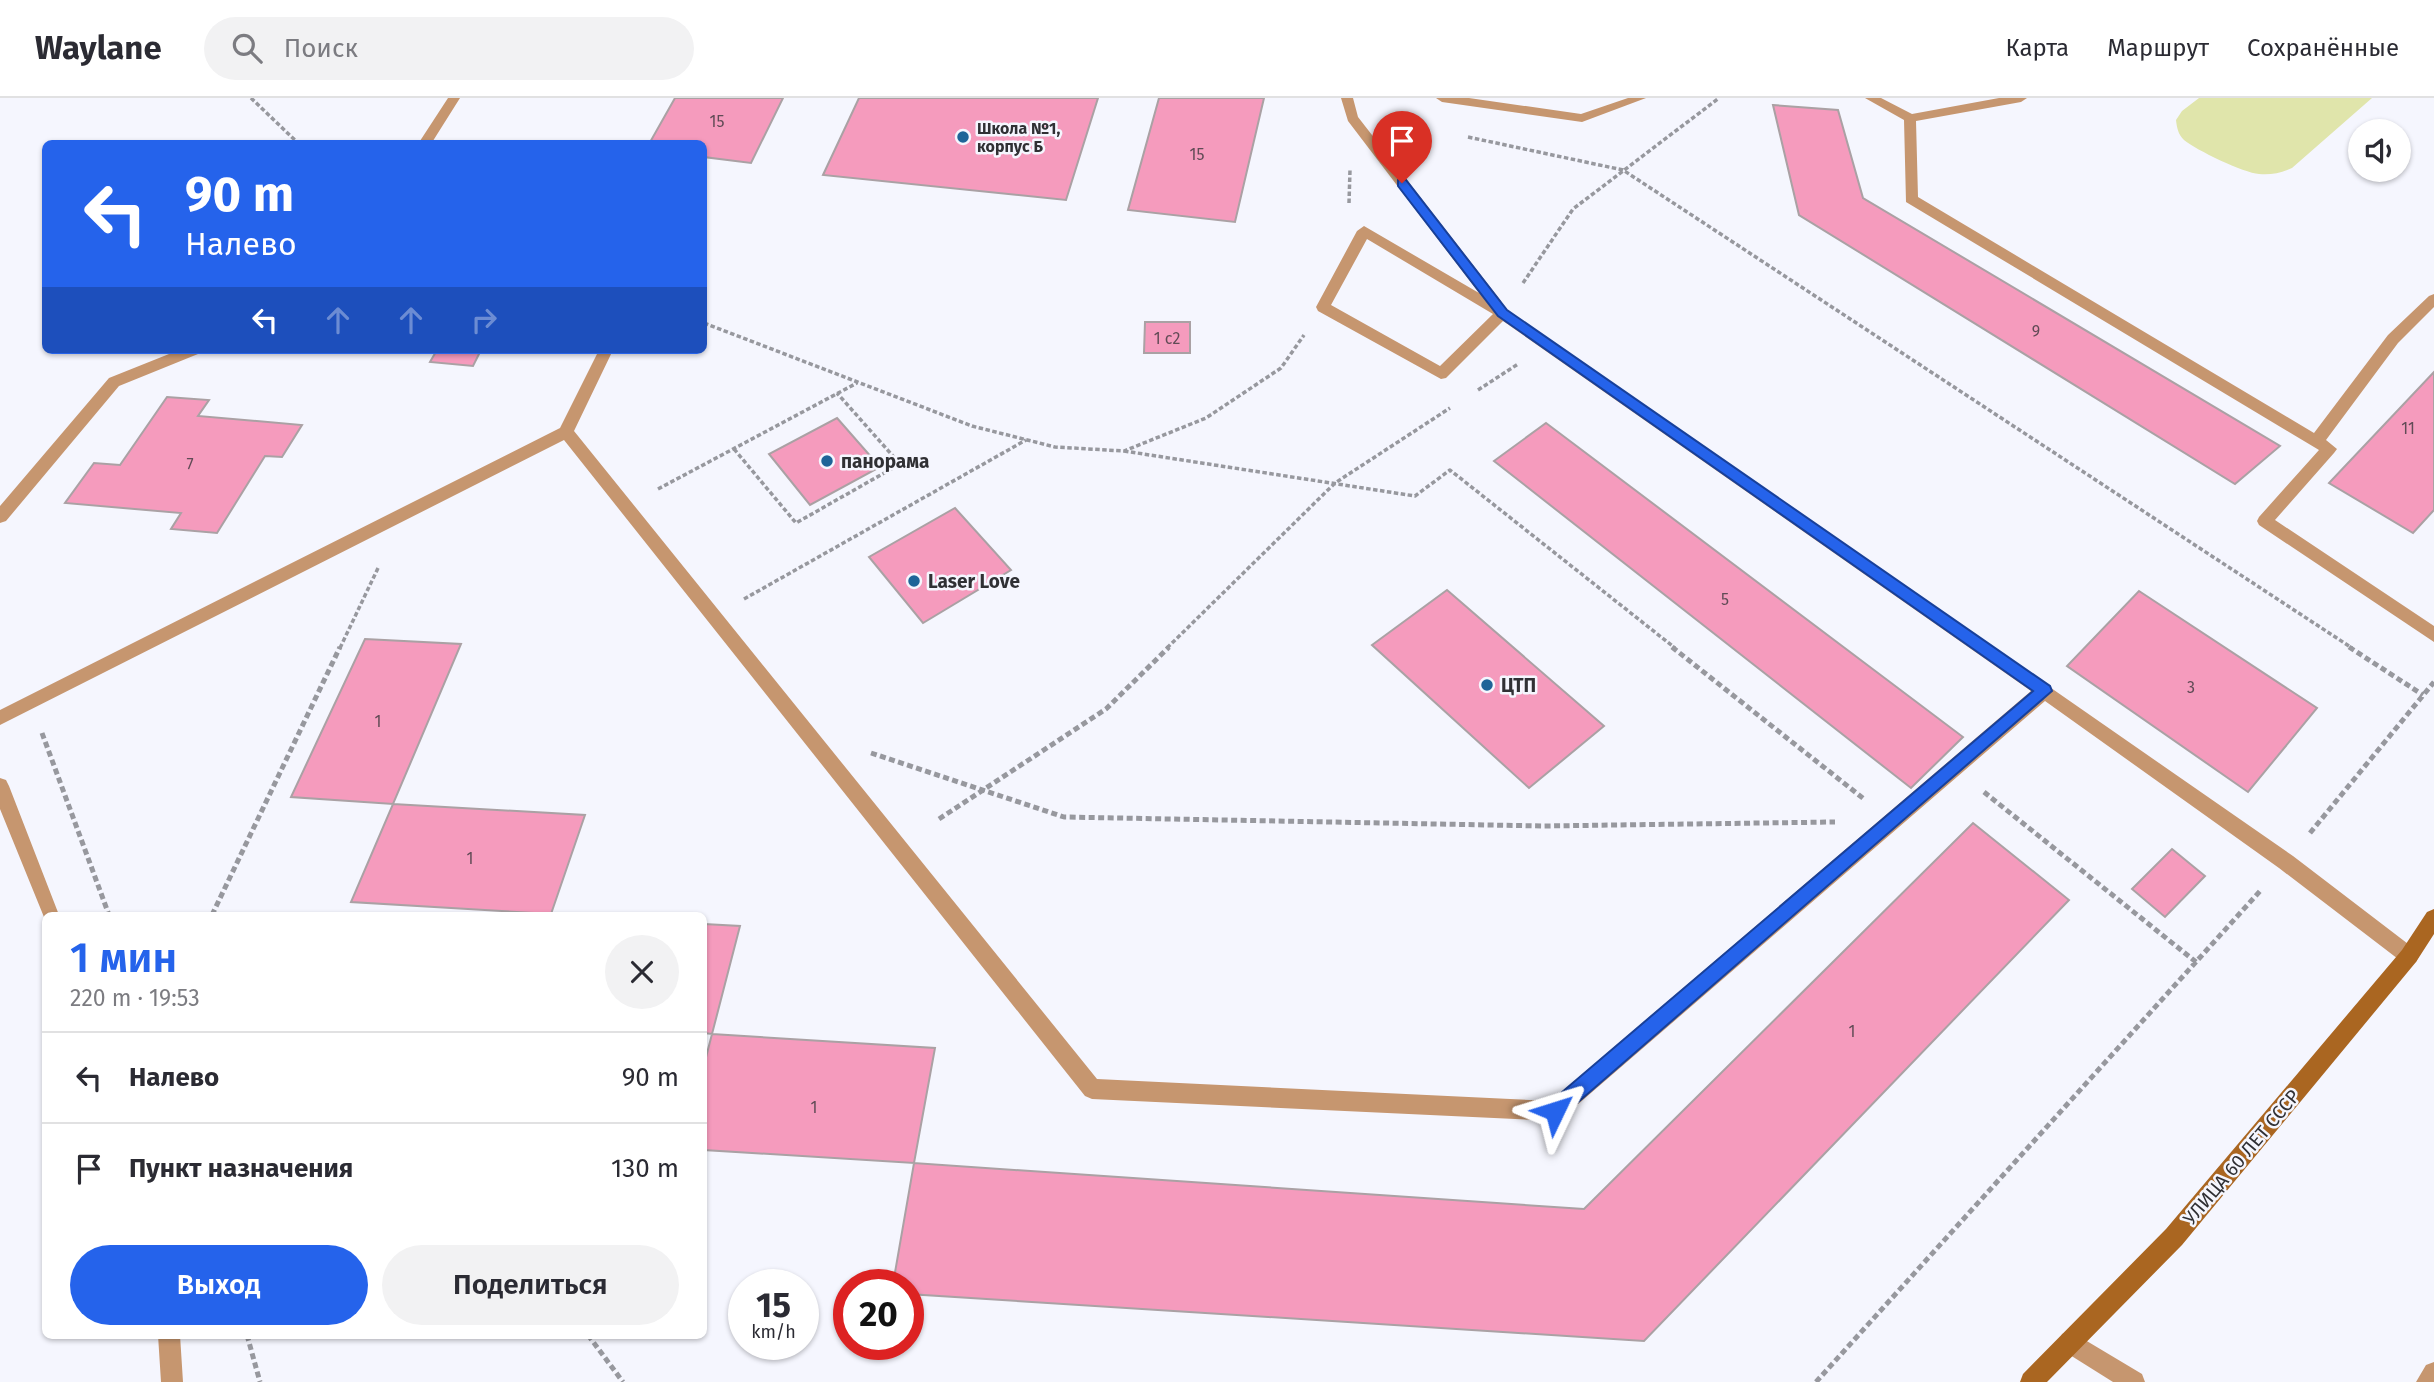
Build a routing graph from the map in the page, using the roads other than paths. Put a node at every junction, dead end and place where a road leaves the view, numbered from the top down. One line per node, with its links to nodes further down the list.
1 (454, 98): 8 (street)
2 (1347, 98): 10 (street)
3 (1442, 98): 4 (street)
4 (1640, 98)
5 (1871, 98): 7 (street)
6 (2021, 98): 7 (street)
7 (1910, 118): 14 (street)
8 (427, 140)
9 (2434, 299): 14 (street)
10 (1503, 313): 10 (street); 17 (street)
11 (183, 354): 15 (street)
12 (604, 354): 13 (street)
13 (566, 432): 17 (street); 18 (street)
14 (2316, 442): 16 (street)
15 (0, 517)
16 (2434, 635)
17 (2044, 691): 22 (street)
18 (0, 718)
19 (0, 786): 20 (street)
20 (49, 912)
21 (2434, 918): 22 (street, УЛИЦА 60 ЛЕТ СССР)
22 (2409, 956): 24 (street, УЛИЦА 60 ЛЕТ СССР)
23 (169, 1339): 26 (street)
24 (2070, 1342): 27 (street, УЛИЦА 60 ЛЕТ СССР); 28 (street)
25 (2434, 1373): 29 (street)
26 (172, 1382)
27 (2031, 1382)
28 (2134, 1382)
29 (2427, 1382)

